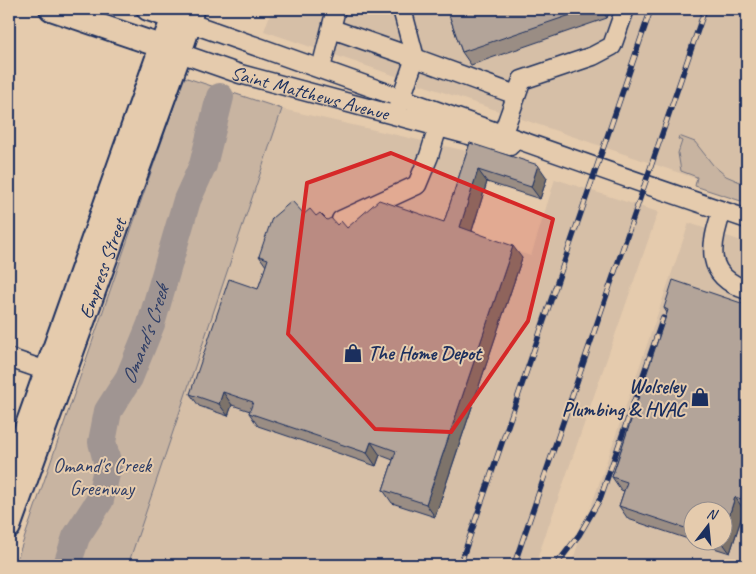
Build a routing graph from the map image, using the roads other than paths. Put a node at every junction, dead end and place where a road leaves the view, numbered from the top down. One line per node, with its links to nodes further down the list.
1 (51, 9): 8 (main road, Saint Matthews Avenue)
2 (148, 9): 6 (main road, Saint Matthews Avenue)
3 (336, 9): 7 (street)
4 (402, 9): 9 (street)
5 (625, 9): 11 (street)
6 (184, 15): 8 (main road, Empress Street); 10 (street, Saint Matthews Avenue)
7 (332, 29): 9 (street); 10 (street)
8 (171, 50): 13 (street, Saint Matthews Avenue); 21 (main road, Empress Street)
9 (415, 58): 11 (street); 12 (street)
10 (321, 68): 12 (street, Saint Matthews Avenue)
11 (516, 95): 15 (street)
12 (402, 97): 13 (street); 14 (street, Saint Matthews Avenue)
13 (395, 117): 14 (street, Saint Matthews Avenue)
14 (440, 120): 15 (street, Saint Matthews Avenue); 18 (street)
15 (501, 139): 16 (street, Saint Matthews Avenue)
16 (722, 211): 17 (street, Saint Matthews Avenue); 19 (street)
17 (747, 219)
18 (341, 220)
19 (747, 290)
20 (9, 358): 21 (street)
21 (54, 373): 22 (main road, Empress Street); 23 (main road, Empress Street)
22 (9, 476)
23 (9, 527)

